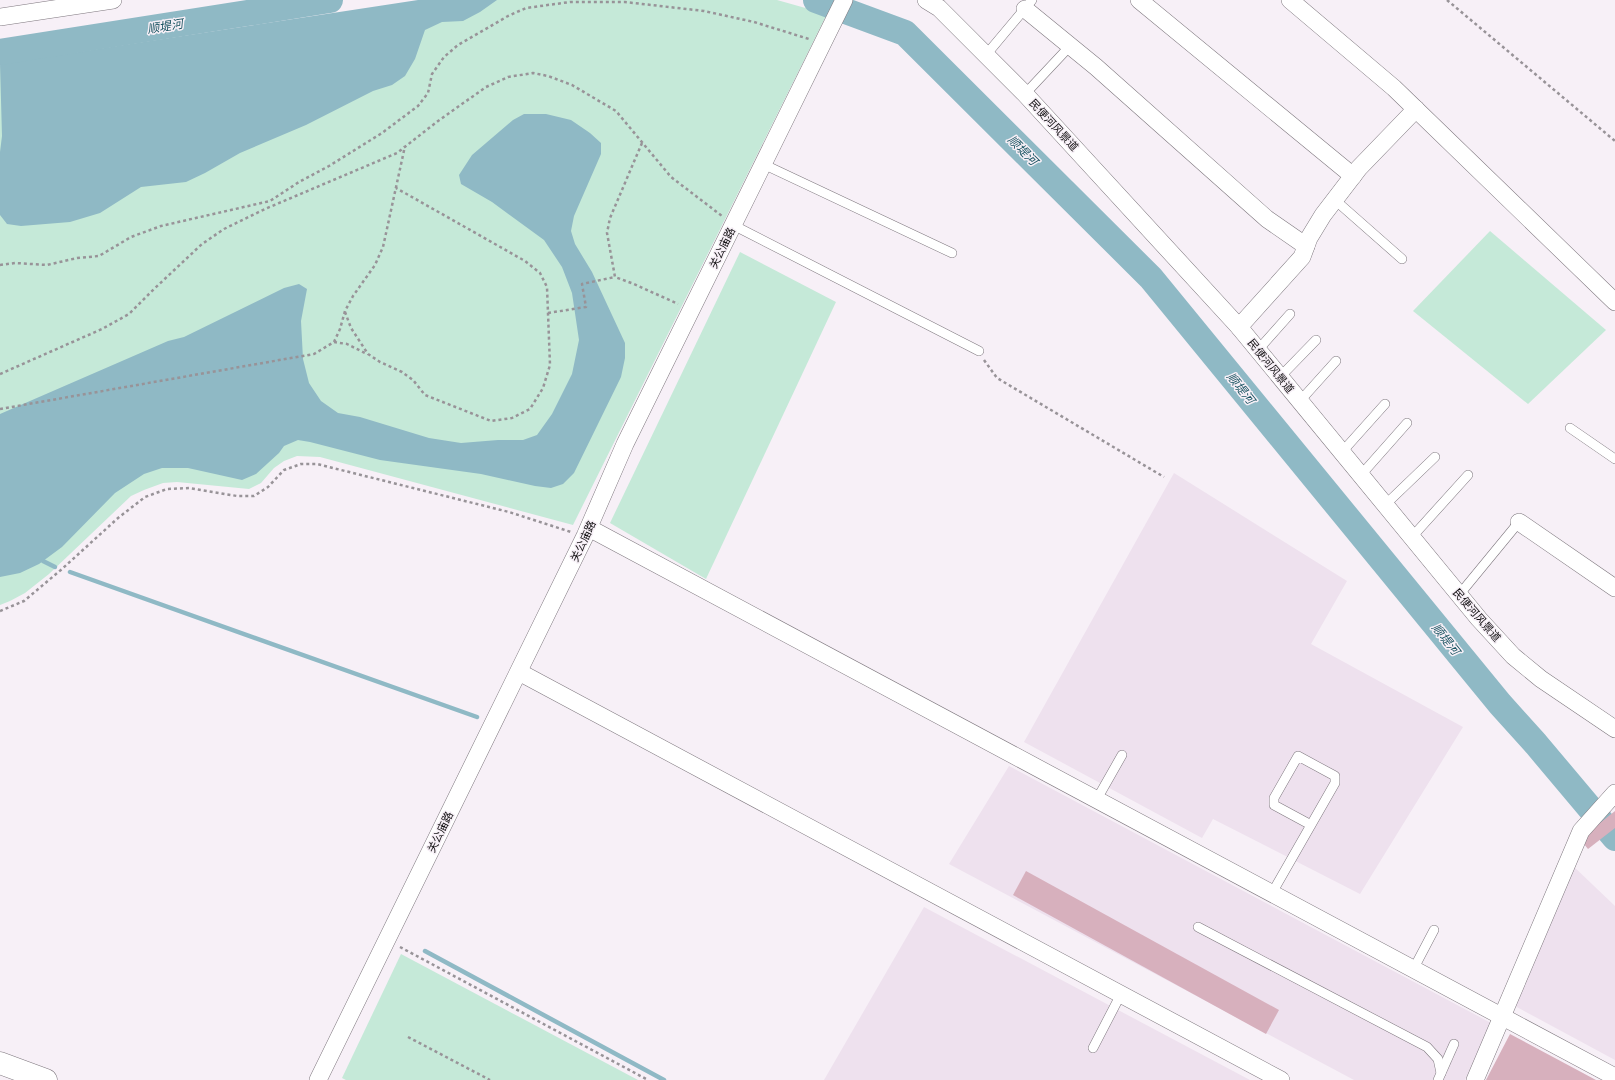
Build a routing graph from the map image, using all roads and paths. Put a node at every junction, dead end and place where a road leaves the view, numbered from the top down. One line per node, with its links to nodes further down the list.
1 (112, 0): 7 (street)
2 (844, 0): 10 (street, 关公庙路)
3 (926, 0): 12 (street, 民便河风景道)
4 (1139, 0): 19 (street)
5 (1290, 0): 14 (street)
6 (1447, 0): 15 (path)
7 (41, 5): 9 (street)
8 (1028, 5): 11 (street); 12 (lane)
9 (0, 17)
10 (822, 43): 18 (street, 关公庙路); 26 (path)
11 (1070, 46): 13 (lane); 23 (street)
12 (986, 55): 13 (street, 民便河风景道)
13 (1026, 94): 33 (street, 民便河风景道)
14 (1416, 109): 19 (street); 28 (street)
15 (1615, 141)
16 (642, 142): 17 (path); 22 (path); 27 (path)
17 (405, 146): 20 (path); 40 (path)
18 (763, 164): 22 (street, 关公庙路); 24 (lane)
19 (1353, 176): 21 (street)
20 (396, 188): 30 (path); 31 (path)
21 (1335, 200): 23 (street); 25 (lane)
22 (733, 225): 29 (street, 关公庙路); 37 (lane)
23 (1306, 246): 33 (street)
24 (952, 253)
25 (1402, 260)
26 (1, 264)
27 (615, 277): 29 (path); 31 (path)
28 (1615, 302)
29 (691, 310): 55 (street, 关公庙路)
30 (344, 311): 35 (path); 38 (path)
31 (548, 313): 38 (path)
32 (1290, 314): 36 (lane)
33 (1239, 327): 36 (street, 民便河风景道)
34 (1316, 340): 41 (lane)
35 (334, 342): 38 (path); 44 (path)
36 (1258, 350): 41 (street, 民便河风景道)
37 (978, 351): 52 (path)
38 (368, 354)
39 (1336, 361): 42 (lane)
40 (0, 374)
41 (1280, 377): 42 (street, 民便河风景道)
42 (1300, 401): 47 (street, 民便河风景道)
43 (1385, 404): 47 (lane)
44 (0, 409)
45 (1406, 423): 51 (lane)
46 (1570, 428): 49 (lane)
47 (1342, 452): 51 (street, 民便河风景道)
48 (1435, 457): 53 (lane)
49 (1615, 458)
50 (1468, 475): 56 (lane)
51 (1361, 476): 53 (street, 民便河风景道)
52 (1164, 477)
53 (1385, 505): 56 (street, 民便河风景道)
54 (1519, 522): 57 (street); 58 (lane)
55 (587, 532): 59 (path); 60 (street, 关公庙路); 64 (street)
56 (1412, 537): 58 (street, 民便河风景道)
57 (1615, 588)
58 (1459, 595): 61 (street, 民便河风景道)
59 (0, 611)
60 (519, 672): 69 (street, 关公庙路); 71 (street)
61 (1615, 729)
62 (1122, 755): 64 (lane)
63 (1615, 793): 72 (street)
64 (1097, 799): 66 (street)
65 (1311, 825): 65 (lane); 66 (lane)
66 (1272, 893): 70 (street)
67 (1198, 927): 77 (lane)
68 (1434, 930): 70 (lane)
69 (387, 941): 80 (street, 关公庙路); 82 (path)
70 (1414, 968): 72 (street)
71 (1121, 994): 75 (lane); 83 (street)
72 (1503, 1016): 78 (street); 84 (street)
73 (408, 1037): 81 (path)
74 (1454, 1044): 77 (lane)
75 (1093, 1048)
76 (0, 1063): 79 (street)
77 (1439, 1077)
78 (1615, 1077)
79 (46, 1080)
80 (318, 1080)
81 (490, 1080)
82 (648, 1080)
83 (1281, 1080)
84 (1475, 1080)

